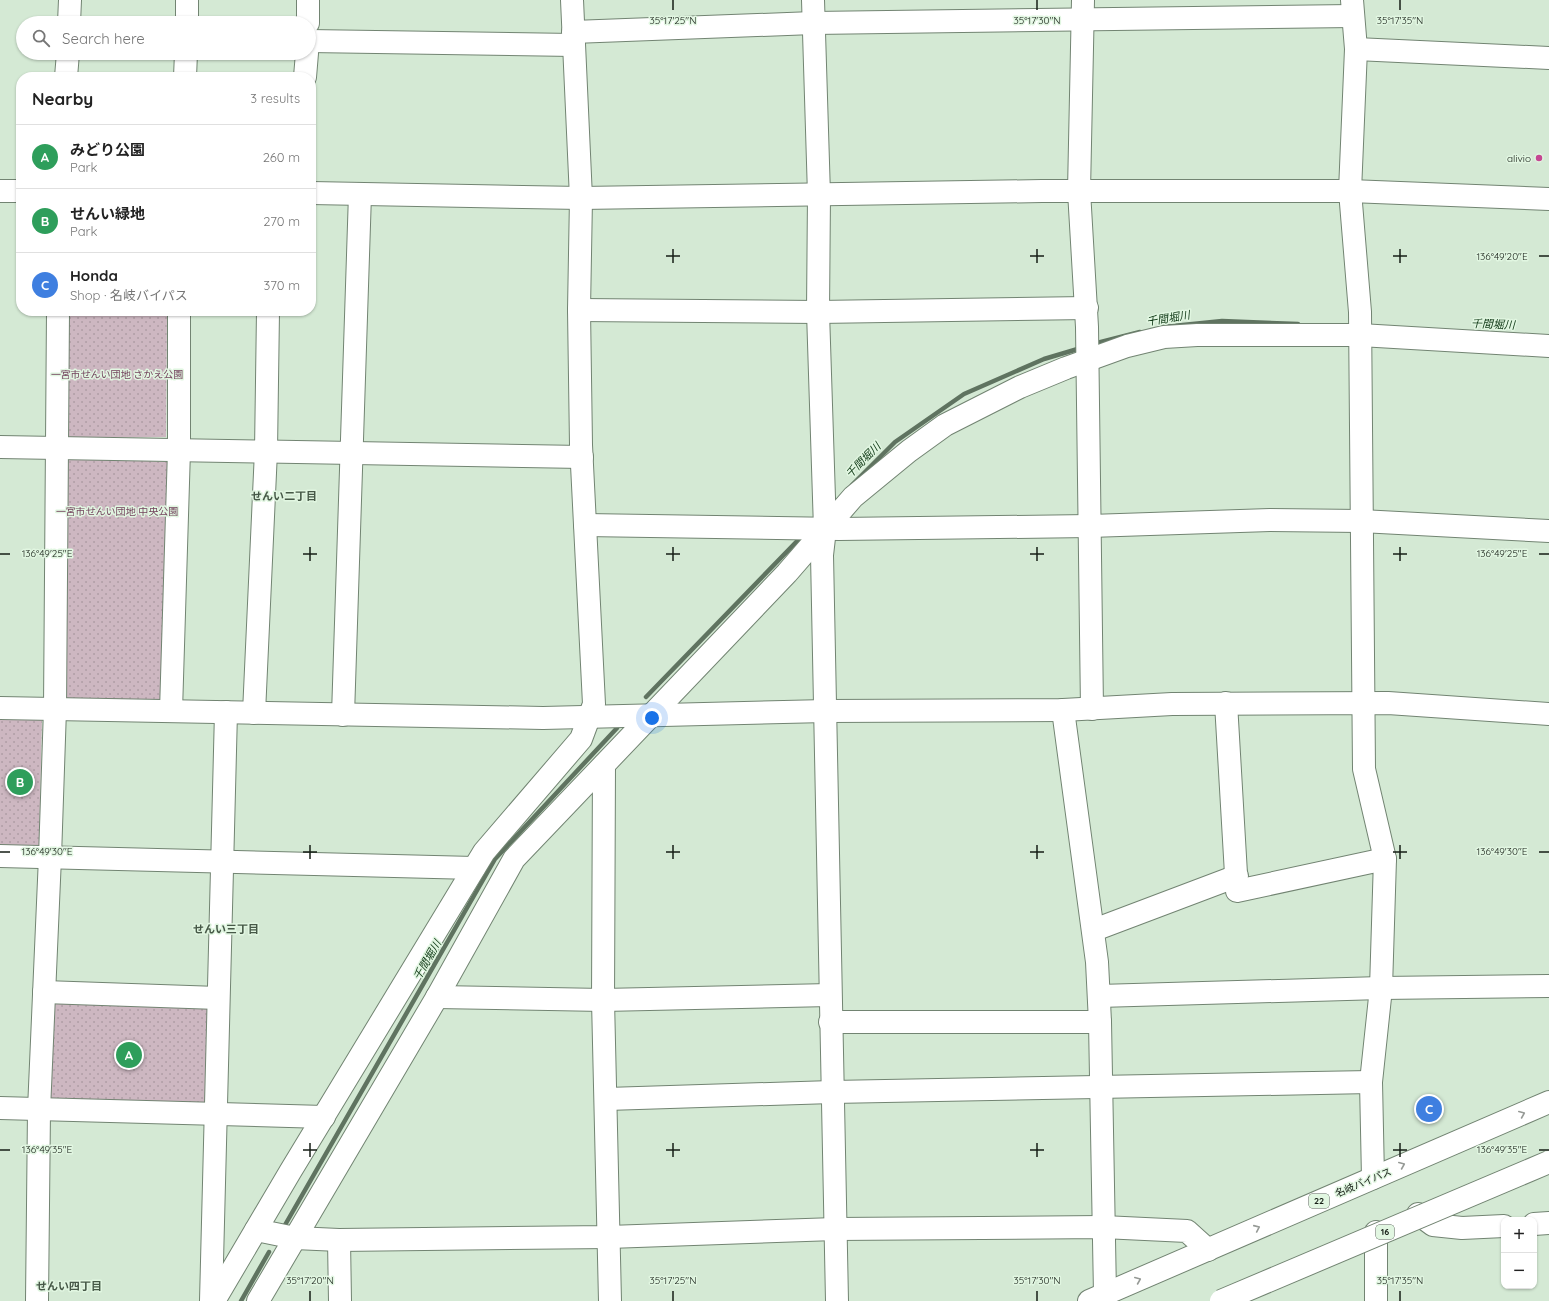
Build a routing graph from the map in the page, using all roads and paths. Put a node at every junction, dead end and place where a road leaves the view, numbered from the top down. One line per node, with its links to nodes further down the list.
1 (70, 0): 8 (main road)
2 (187, 0): 9 (main road)
3 (308, 0): 10 (main road)
4 (572, 0): 12 (main road)
5 (813, 0): 11 (main road)
6 (1353, 8): 7 (main road); 14 (main road)
7 (1083, 10): 11 (main road); 24 (main road)
8 (69, 16)
9 (187, 16)
10 (308, 16)
11 (813, 23): 12 (main road); 28 (main road)
12 (573, 38): 13 (main road); 29 (main road)
13 (316, 41)
14 (1356, 50): 15 (main road); 25 (main road)
15 (1549, 58)
16 (67, 60): 19 (main road)
17 (186, 60): 20 (main road)
18 (306, 60): 21 (main road)
19 (66, 72)
20 (185, 72)
21 (305, 72)
22 (0, 191): 23 (main road)
23 (16, 191)
24 (1079, 191): 25 (main road); 28 (main road); 36 (main road)
25 (1350, 191): 30 (main road); 37 (main road)
26 (316, 193): 27 (main road)
27 (360, 194): 29 (main road); 44 (main road)
28 (819, 195): 29 (main road); 32 (main road)
29 (581, 198): 31 (main road)
30 (1549, 199)
31 (579, 310): 32 (main road); 45 (main road)
32 (818, 312): 36 (main road); 49 (main road)
33 (58, 316): 41 (main road)
34 (179, 316): 42 (main road)
35 (268, 316): 43 (main road)
36 (1087, 318): 39 (main road)
37 (1360, 326): 38 (main road); 39 (main road); 46 (main road)
38 (1549, 346)
39 (1088, 357): 48 (main road); 49 (main road)
40 (0, 446): 41 (main road)
41 (56, 448): 42 (main road); 54 (main road)
42 (179, 450): 43 (main road); 57 (main road)
43 (266, 451): 44 (main road); 60 (main road)
44 (351, 453): 45 (main road); 61 (main road)
45 (582, 457): 47 (main road)
46 (1361, 521): 48 (main road); 50 (main road); 52 (main road)
47 (585, 525): 49 (main road); 64 (main road)
48 (1090, 526): 49 (main road); 55 (main road)
49 (825, 529): 58 (main road); 62 (main road)
50 (1549, 531)
51 (1226, 703): 52 (main road); 55 (main road); 71 (main road)
52 (1362, 703): 63 (main road); 68 (main road)
53 (0, 708): 54 (main road)
54 (55, 709): 57 (main road); 67 (main road)
55 (1092, 709): 56 (main road)
56 (1063, 710): 58 (main road); 72 (main road)
57 (171, 711): 59 (main road)
58 (826, 711): 62 (main road); 76 (main road)
59 (226, 712): 60 (main road); 69 (main road)
60 (254, 713): 61 (main road)
61 (343, 714): 64 (main road)
62 (652, 714): 64 (main road); 65 (main road)
63 (1549, 714)
64 (590, 717): 70 (main road)
65 (604, 765): 78 (main road); 80 (main road)
66 (0, 856): 67 (main road)
67 (50, 857): 69 (main road); 75 (main road)
68 (1385, 859): 71 (main road); 74 (main road)
69 (221, 862): 70 (main road); 79 (main road)
70 (474, 868): 91 (main road)
71 (1237, 876): 72 (main road)
72 (1094, 930): 77 (main road)
73 (1549, 986): 74 (main road)
74 (1380, 988): 77 (main road); 83 (main road)
75 (44, 992): 79 (main road); 89 (main road)
76 (830, 995): 80 (main road); 81 (main road)
77 (1099, 996): 82 (main road)
78 (436, 997): 80 (main road); 104 (main road)
79 (218, 998): 90 (main road)
80 (603, 1000): 86 (main road)
81 (830, 1022): 82 (main road); 85 (main road)
82 (1100, 1022): 84 (main road)
83 (1371, 1082): 84 (main road); 94 (main road)
84 (1101, 1086): 85 (main road); 99 (main road)
85 (832, 1092): 86 (main road); 100 (main road)
86 (606, 1099): 103 (main road)
87 (1549, 1102): 94 (main road, 名岐バイパス / 22, one-way to 87)
88 (0, 1108): 89 (main road)
89 (39, 1110): 90 (main road); 108 (main road)
90 (216, 1115): 91 (main road); 109 (main road)
91 (324, 1117): 101 (main road)
92 (1549, 1156): 95 (main road)
93 (1549, 1162): 115 (main road, 16, bridge)
94 (1373, 1178): 106 (main road, 名岐バイパス / 22, one-way to 94)
95 (1418, 1214): 98 (main road); 102 (main road)
96 (1549, 1223): 97 (main road)
97 (1537, 1224)
98 (1501, 1226)
99 (1103, 1227): 100 (main road); 106 (main road); 107 (main road)
100 (835, 1229): 103 (main road); 113 (main road)
101 (256, 1230): 104 (main road); 109 (main road)
102 (1376, 1232): 114 (main road); 116 (main road)
103 (609, 1236): 105 (main road); 112 (main road)
104 (295, 1238): 105 (main road); 110 (main road)
105 (340, 1240): 111 (main road)
106 (1208, 1250): 107 (main road, 名岐バイパス / 22, one-way to 106)
107 (1097, 1298)
108 (38, 1301)
109 (213, 1301)
110 (258, 1301)
111 (340, 1301)
112 (610, 1301)
113 (837, 1301)
114 (1209, 1301)
115 (1221, 1301)
116 (1376, 1301)

